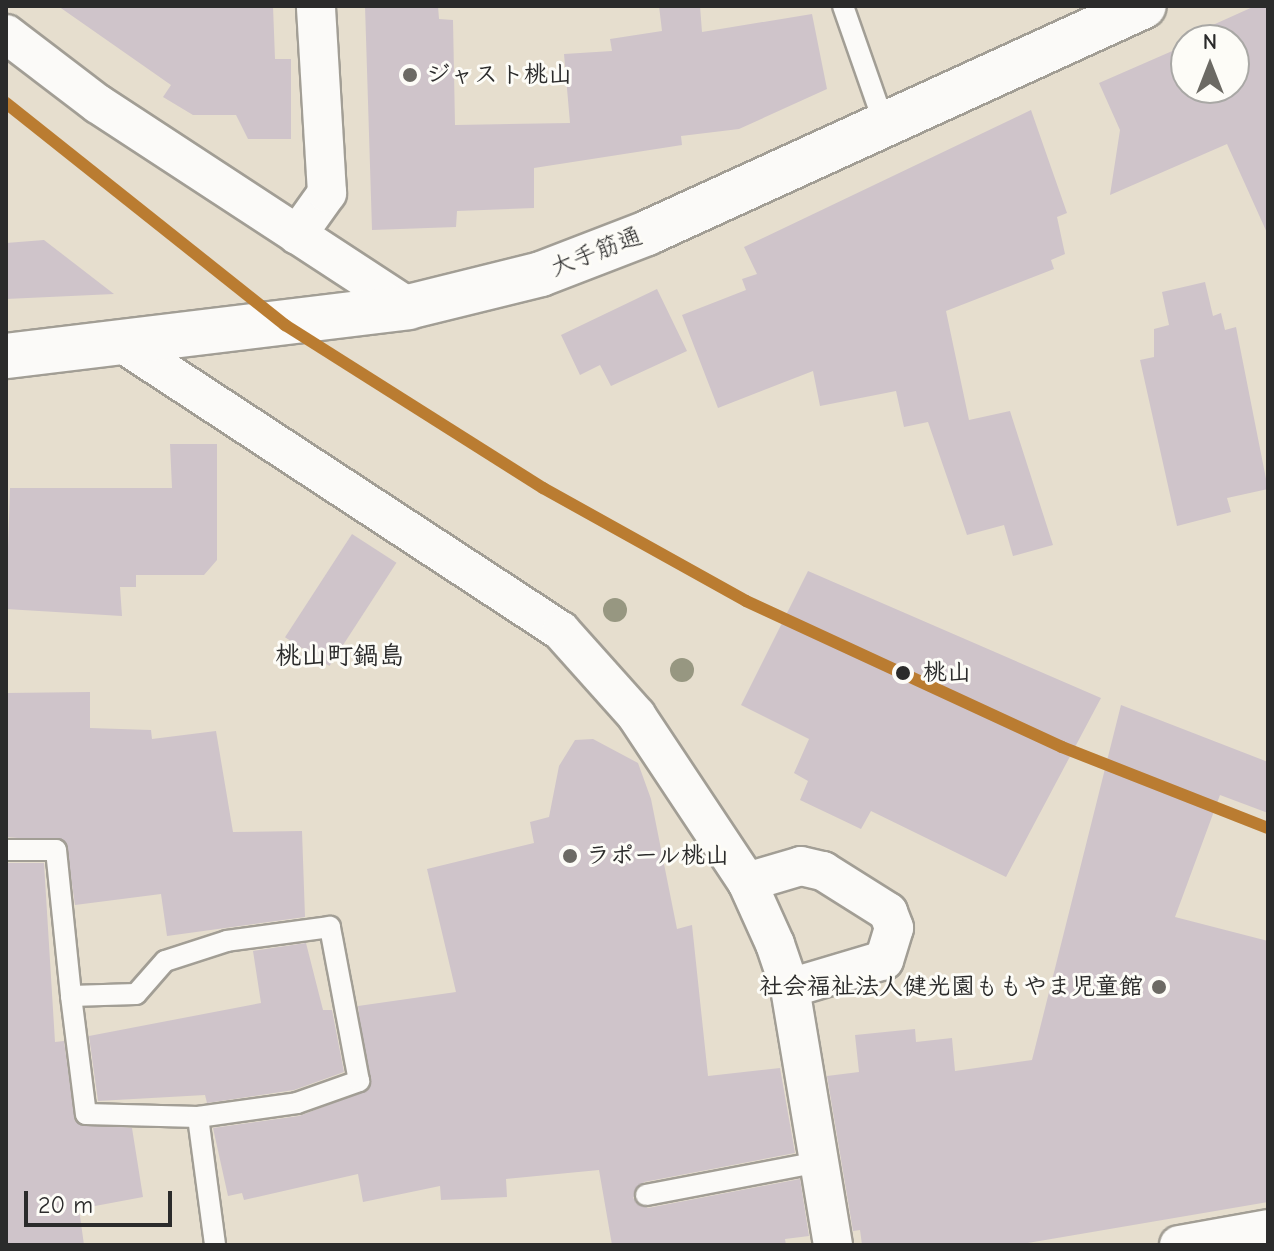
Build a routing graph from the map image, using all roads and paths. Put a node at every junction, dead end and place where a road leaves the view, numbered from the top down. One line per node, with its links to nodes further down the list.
1 (316, 6): 6 (street)
2 (843, 6): 5 (lane)
3 (1144, 6): 5 (street, 大手筋通)
4 (6, 34): 6 (street)
5 (884, 123): 7 (street, 大手筋通)
6 (297, 235): 7 (street)
7 (408, 307): 8 (street, 大手筋通)
8 (125, 345): 9 (street, 大手筋通); 11 (street)
9 (6, 356)
10 (6, 850): 13 (lane)
11 (747, 882): 12 (street); 12 (street)
12 (790, 988): 15 (street)
13 (71, 996): 14 (lane); 14 (lane)
14 (198, 1117): 18 (lane)
15 (819, 1162): 16 (lane); 19 (street)
16 (646, 1195)
17 (1268, 1229): 20 (street)
18 (215, 1245)
19 (833, 1245)
20 (1179, 1245)

